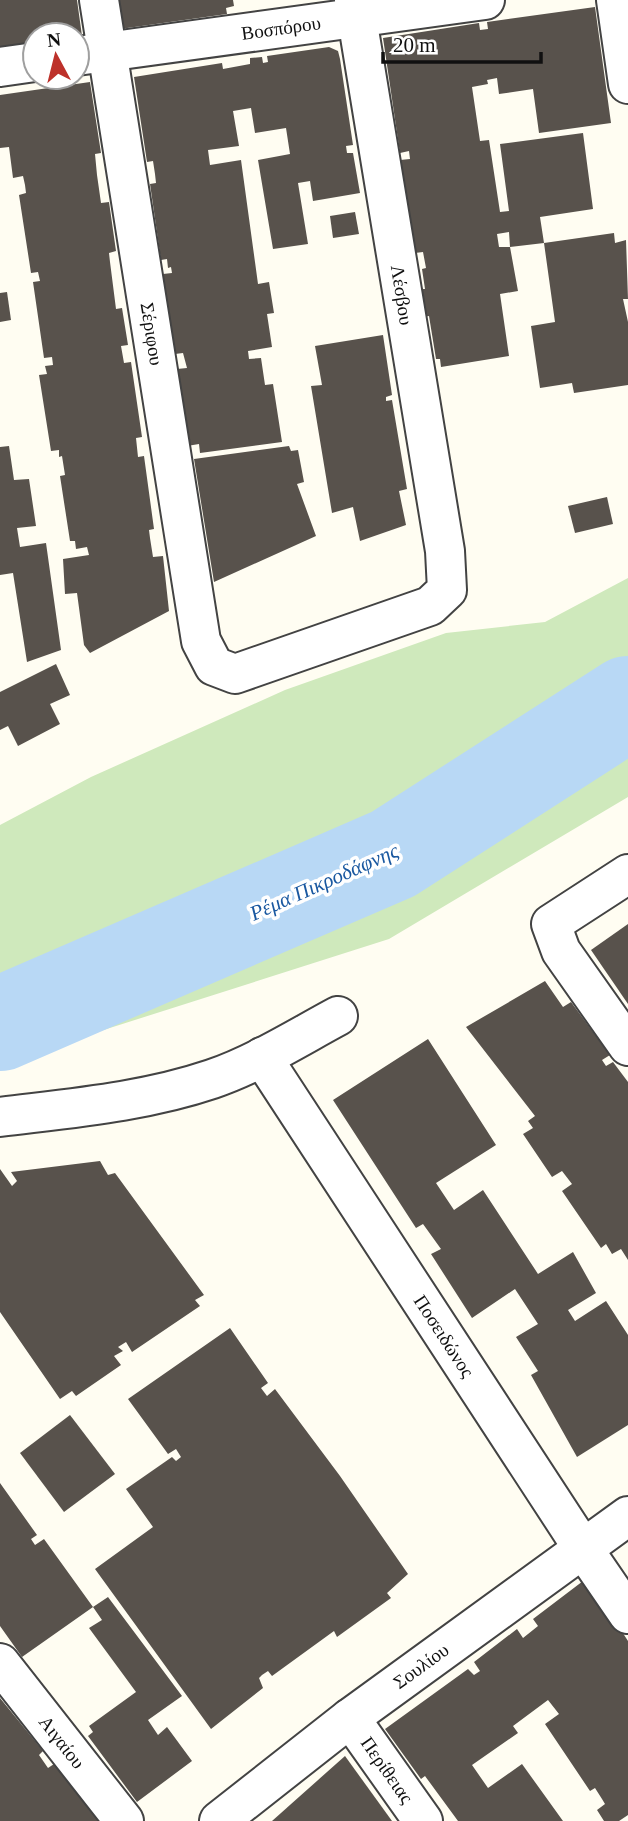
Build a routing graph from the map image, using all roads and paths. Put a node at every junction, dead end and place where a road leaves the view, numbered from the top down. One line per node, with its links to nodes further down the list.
1 (99, 0): 5 (street, Σέριφου)
2 (485, 0): 4 (street, Βοσπόρου)
3 (616, 0): 8 (street)
4 (355, 9): 5 (street, Βοσπόρου); 9 (street, Λέσβου)
5 (92, 54): 9 (street, Σέριφου)
6 (21, 64): 7 (street)
7 (0, 67)
8 (628, 84)
9 (214, 666)
10 (628, 874): 12 (street)
11 (338, 1016): 13 (street)
12 (628, 1046)
13 (262, 1056): 14 (street); 16 (street, Ποσειδώνος)
14 (0, 1117)
15 (628, 1516): 16 (street, Σουλίου)
16 (582, 1548): 17 (street, Ποσειδώνος); 19 (street, Σουλίου)
17 (628, 1614)
18 (0, 1663): 20 (street, Αιγαίου)
19 (350, 1718): 21 (street, Σουλίου); 22 (street, Περίθειας)
20 (124, 1821)
21 (219, 1821)
22 (423, 1821)

